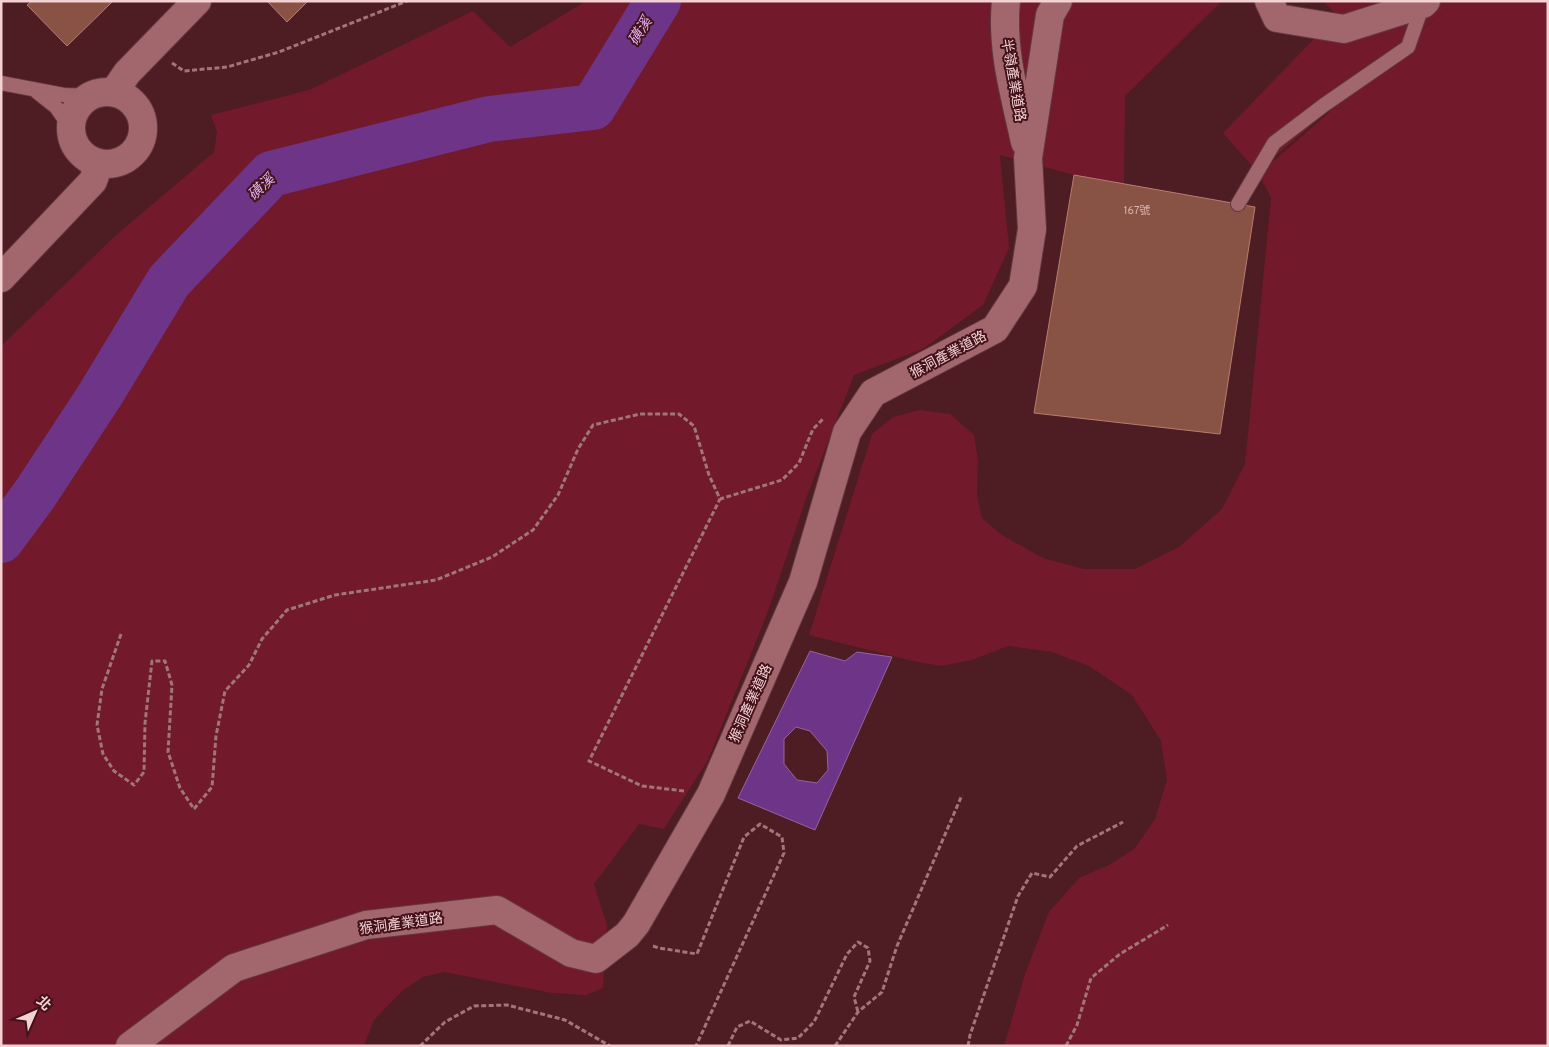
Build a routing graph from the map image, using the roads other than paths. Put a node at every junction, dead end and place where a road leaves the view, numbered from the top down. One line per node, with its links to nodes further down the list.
1 (197, 1): 8 (street)
2 (1006, 1): 10 (street, 半嶺產業道路)
3 (1058, 1): 10 (street, 猴洞產業道路)
4 (1269, 1): 5 (street)
5 (1425, 2): 11 (lane)
6 (1, 83): 7 (lane)
7 (34, 90): 8 (lane); 9 (lane)
8 (113, 98): 9 (street); 9 (street)
9 (83, 147): 12 (street)
10 (1028, 158): 13 (street, 猴洞產業道路)
11 (1238, 204)
12 (1, 278)
13 (130, 1046)

